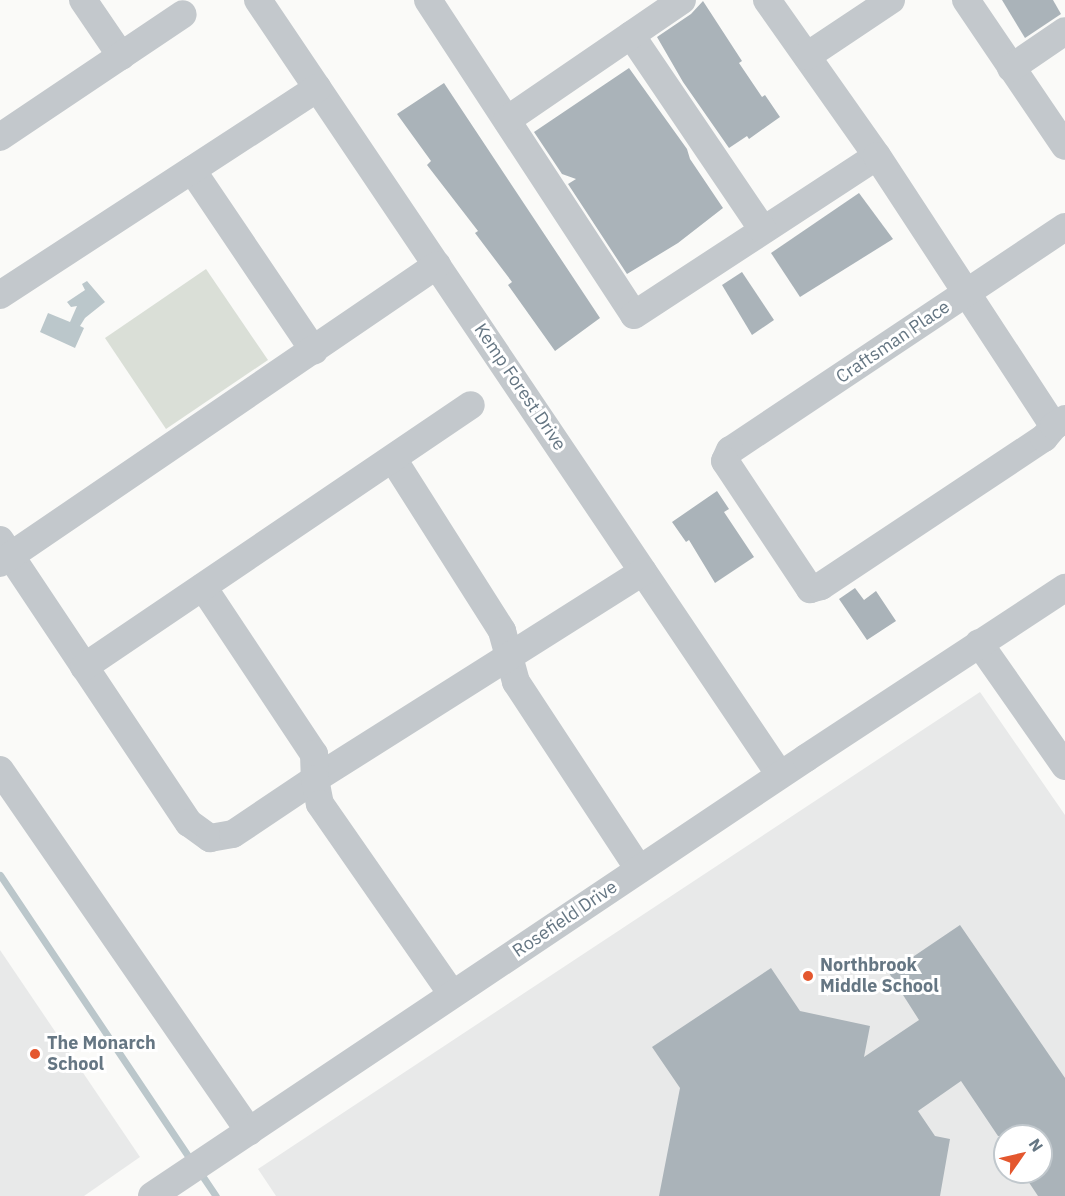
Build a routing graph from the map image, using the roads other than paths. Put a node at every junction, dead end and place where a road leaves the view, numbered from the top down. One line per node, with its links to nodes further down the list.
1 (83, 0): 11 (street)
2 (258, 0): 14 (street, Kemp Forest Drive)
3 (428, 0): 15 (street)
4 (682, 0): 10 (street)
5 (767, 0): 12 (street)
6 (891, 0): 12 (street)
7 (966, 0): 13 (street)
8 (183, 14): 11 (street)
9 (1065, 31): 13 (street)
10 (631, 35): 15 (street); 21 (street)
11 (121, 56): 16 (street)
12 (807, 56): 18 (street)
13 (1011, 68): 17 (street)
14 (318, 88): 19 (street); 22 (street, Kemp Forest Drive)
15 (507, 120): 21 (street)
16 (0, 137)
17 (1065, 146)
18 (877, 156): 21 (street); 23 (street)
19 (192, 170): 24 (street); 25 (street)
20 (1065, 227): 23 (street, Craftsman Place)
21 (764, 230)
22 (437, 265): 25 (street); 30 (street, Kemp Forest Drive)
23 (968, 292): 27 (street); 27 (street, Craftsman Place)
24 (0, 295)
25 (314, 351): 29 (street)
26 (471, 405): 28 (street)
27 (1060, 422)
28 (393, 459): 31 (street); 34 (street)
29 (4, 553): 35 (street)
30 (644, 572): 34 (street); 38 (street, Kemp Forest Drive)
31 (203, 587): 35 (street); 39 (street)
32 (1065, 588): 33 (street, Rosefield Drive)
33 (979, 643): 36 (street); 38 (street, Rosefield Drive)
34 (508, 658): 39 (street); 40 (street)
35 (84, 667): 39 (street)
36 (1065, 766)
37 (0, 770): 42 (street)
38 (780, 775): 40 (street, Rosefield Drive)
39 (315, 779): 41 (street)
40 (639, 869): 41 (street, Rosefield Drive)
41 (452, 994): 42 (street, Rosefield Drive)
42 (249, 1131): 43 (street, Rosefield Drive)
43 (157, 1193)

